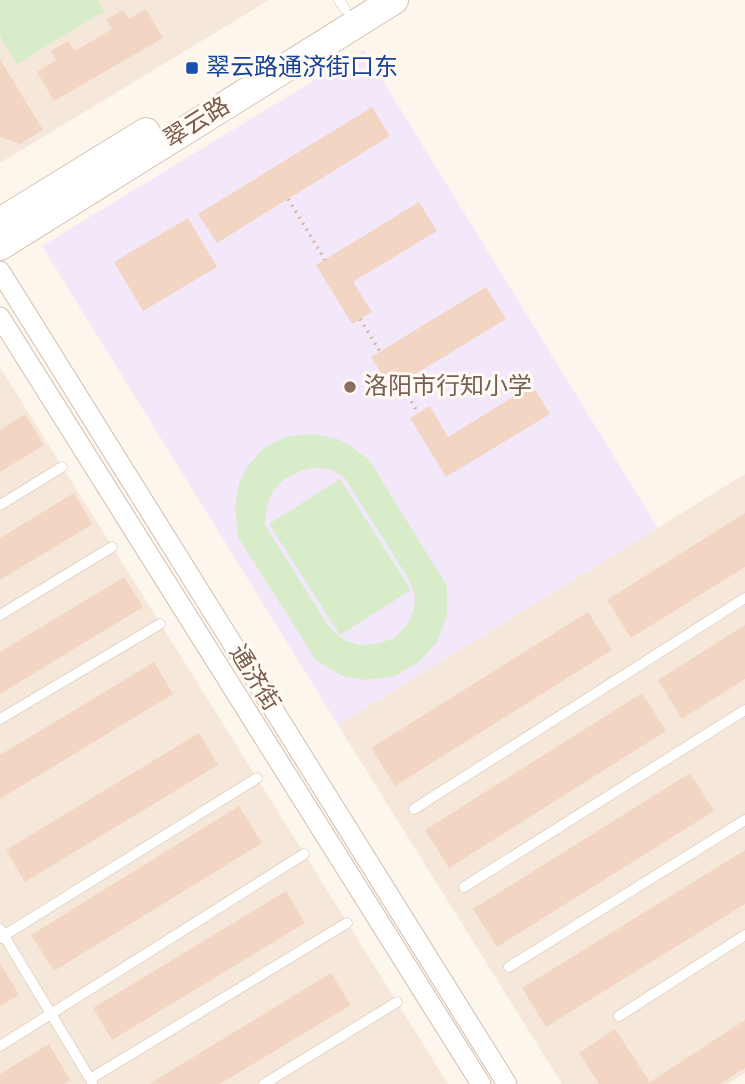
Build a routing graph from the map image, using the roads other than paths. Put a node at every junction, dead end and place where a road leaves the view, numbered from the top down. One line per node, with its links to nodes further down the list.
1 (394, 0): 4 (street, 翠云路)
2 (348, 3): 3 (street, 翠云路)
3 (0, 222)
4 (0, 246)
5 (0, 271): 31 (street, 通济街)
6 (0, 317): 30 (street, 通济街)
7 (62, 467): 8 (lane)
8 (0, 505)
9 (113, 547): 11 (lane)
10 (745, 598): 16 (lane)
11 (0, 615)
12 (160, 624): 14 (lane)
13 (745, 710): 19 (lane)
14 (0, 719)
15 (257, 778): 21 (lane)
16 (414, 809)
17 (745, 820): 23 (lane)
18 (304, 854): 25 (lane)
19 (464, 887)
20 (347, 923): 28 (lane)
21 (1, 934): 25 (lane)
22 (745, 934): 26 (lane)
23 (509, 967)
24 (397, 1002): 29 (lane)
25 (51, 1014): 27 (lane); 28 (lane)
26 (619, 1016)
27 (0, 1046)
28 (91, 1082)
29 (264, 1084)
30 (481, 1084)
31 (507, 1084)

